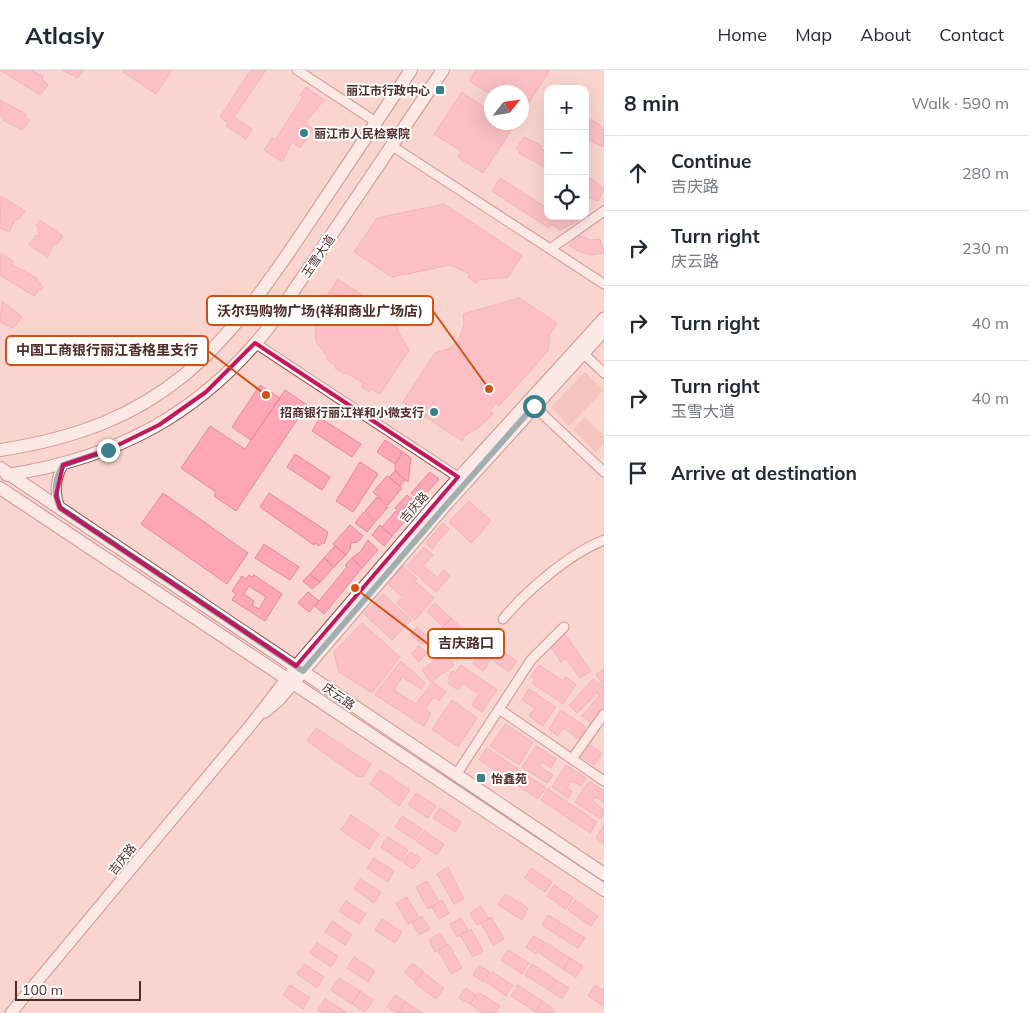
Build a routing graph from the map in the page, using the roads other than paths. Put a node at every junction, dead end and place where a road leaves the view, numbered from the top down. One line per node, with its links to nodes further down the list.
1 (297, 70): 4 (street)
2 (411, 70): 4 (main road)
3 (443, 70): 5 (main road, 玉雪大道)
4 (376, 122): 15 (main road)
5 (392, 146): 7 (street); 11 (main road, 玉雪大道)
6 (604, 211): 7 (street)
7 (550, 249): 8 (street)
8 (604, 284)
9 (604, 318): 19 (street, 吉庆路)
10 (604, 331): 12 (street, 吉庆路)
11 (255, 343): 16 (main road, 玉雪大道); 19 (street)
12 (583, 353): 13 (street); 14 (street, 吉庆路)
13 (604, 373)
14 (534, 406): 17 (street); 25 (street, 吉庆路)
15 (0, 450)
16 (63, 465): 18 (main road, 玉雪大道); 21 (street)
17 (604, 472)
18 (3, 473): 21 (main road, 庆云路)
19 (458, 477): 25 (street, 吉庆路)
20 (0, 488): 26 (main road, 庆云路)
21 (60, 508): 25 (main road, 庆云路)
22 (604, 540): 23 (street)
23 (503, 619)
24 (564, 627): 27 (street)
25 (299, 669): 26 (street, 吉庆路); 30 (main road, 庆云路)
26 (289, 681): 33 (main road, 庆云路); 34 (street, 吉庆路)
27 (499, 709): 29 (street); 30 (street)
28 (604, 714): 29 (street)
29 (572, 759): 31 (street)
30 (456, 775): 32 (main road, 庆云路)
31 (604, 781)
32 (604, 874)
33 (604, 890)
34 (11, 1013)

